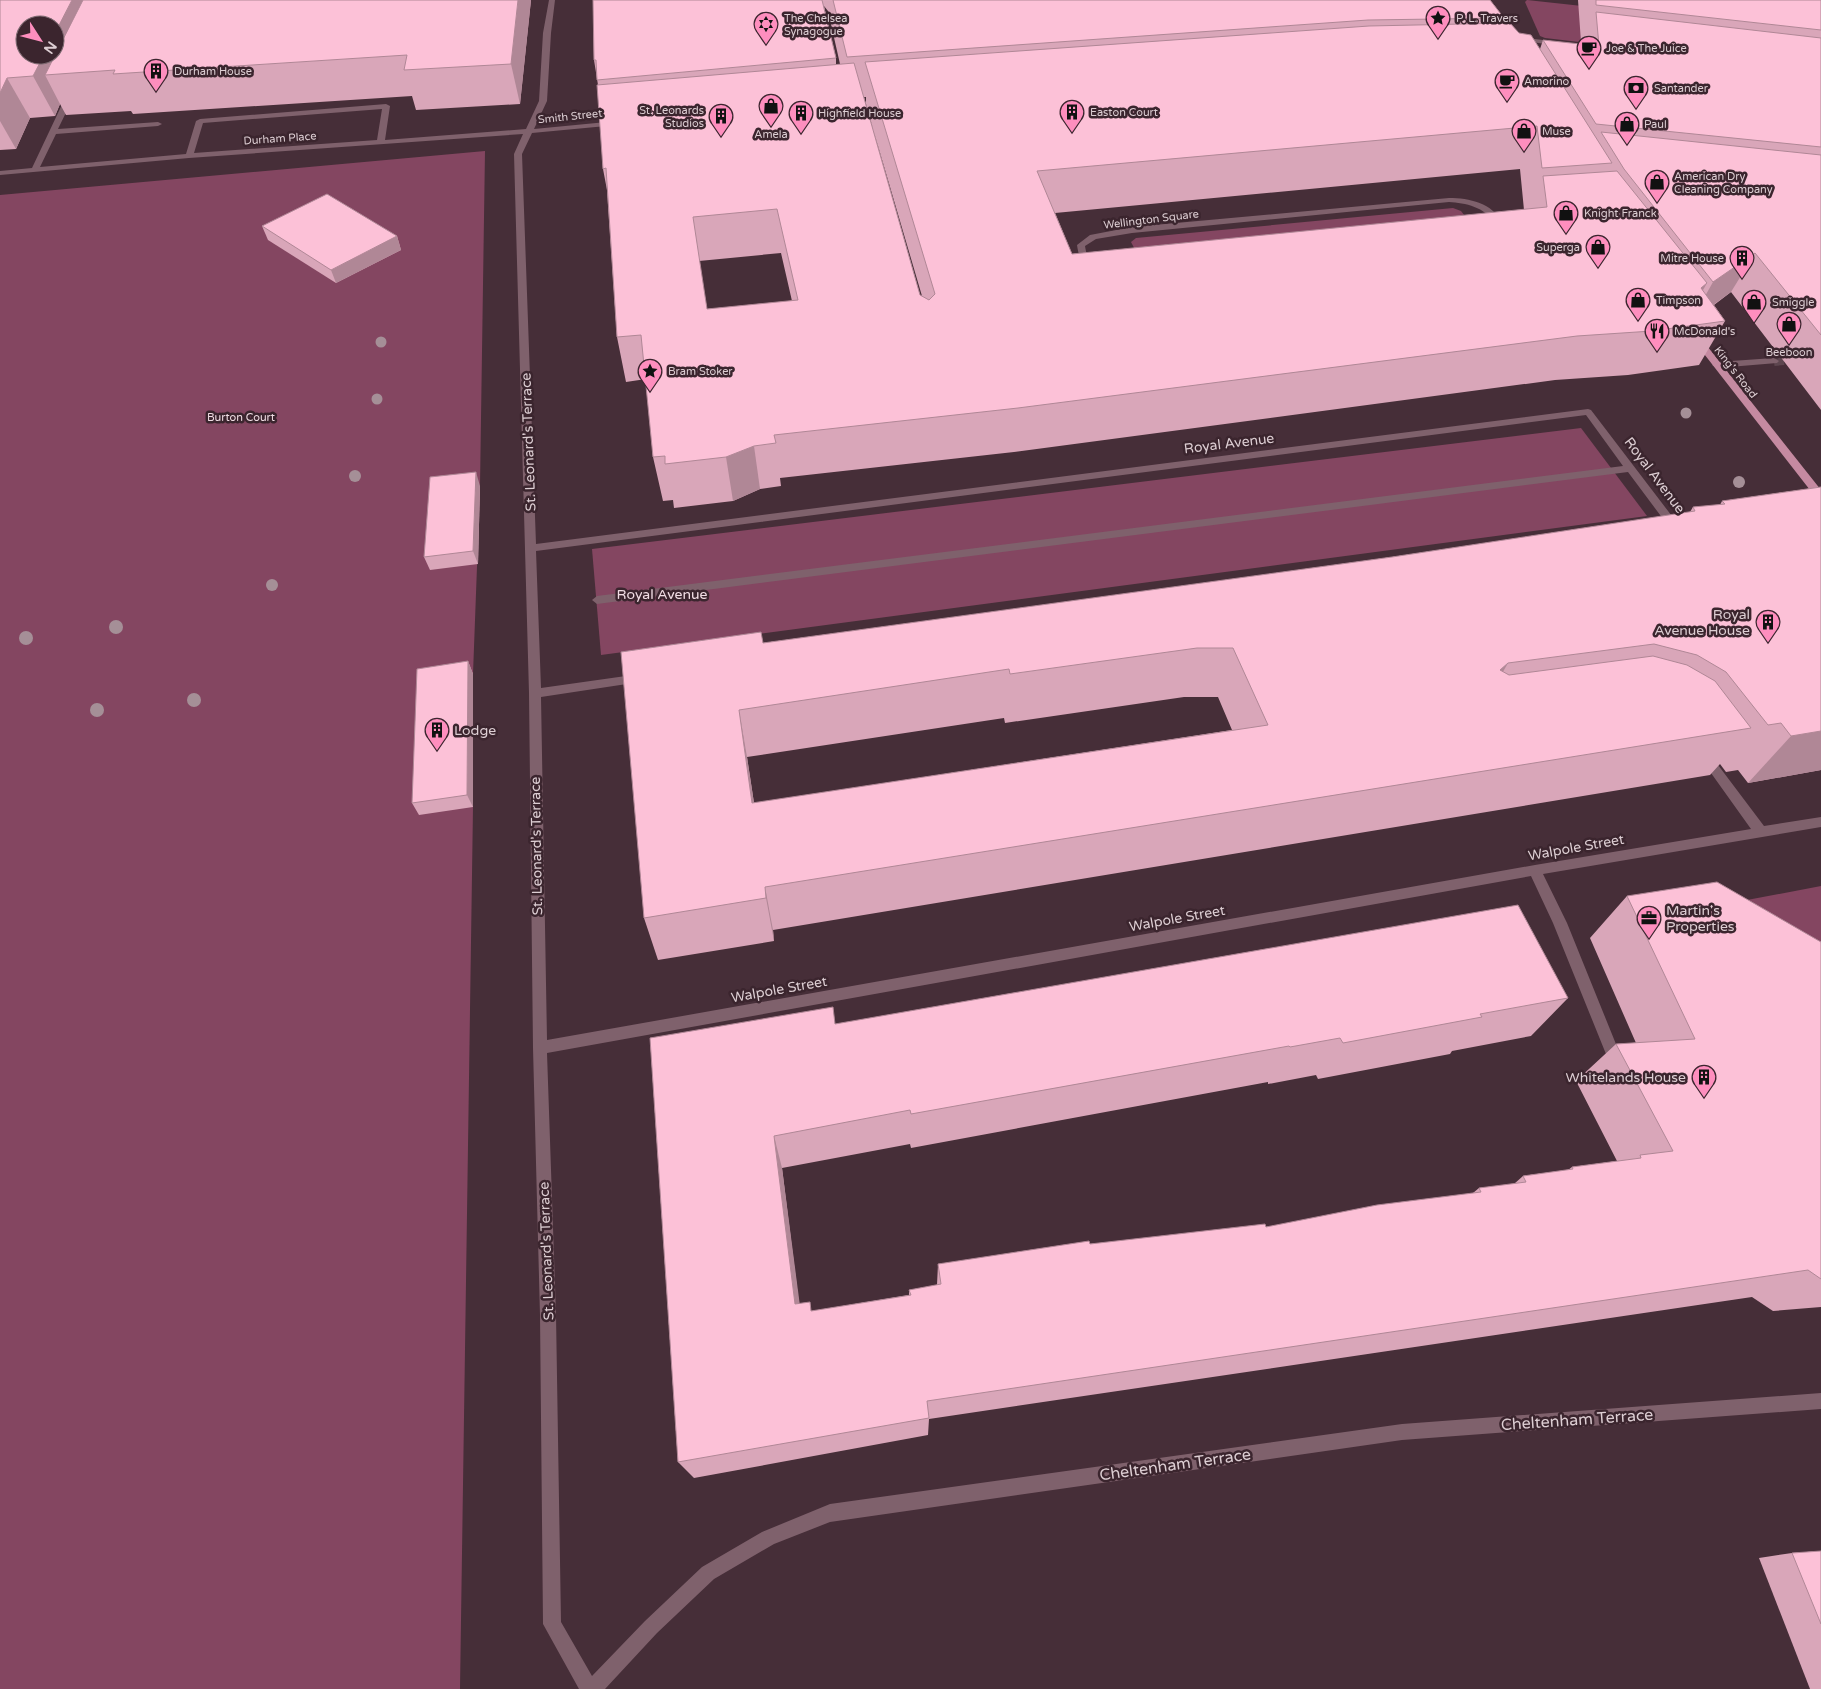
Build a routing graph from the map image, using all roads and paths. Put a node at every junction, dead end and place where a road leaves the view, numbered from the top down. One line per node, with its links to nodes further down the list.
1 (552, 0): 8 (street, St. Leonard's Terrace)
2 (1512, 38): 3 (street)
3 (1571, 45)
4 (74, 89): 7 (street)
5 (622, 122): 8 (street, Smith Street)
6 (158, 124): 7 (street)
7 (53, 132): 11 (street)
8 (527, 132): 9 (street, Durham Place); 20 (street, St. Leonard's Terrace)
9 (381, 142): 10 (street, Durham Place); 10 (street)
10 (189, 156): 11 (street, Durham Place)
11 (35, 170): 12 (street, Durham Place)
12 (0, 173)
13 (1499, 218): 13 (street, Wellington Square)
14 (1693, 334): 16 (main road, King's Road)
15 (1774, 361): 16 (street)
16 (1717, 366): 18 (main road, King's Road)
17 (1632, 468): 19 (street, Royal Avenue); 20 (street, Royal Avenue); 21 (street)
18 (1821, 497)
19 (1669, 534)
20 (530, 548): 23 (street, St. Leonard's Terrace)
21 (597, 600)
22 (655, 676): 23 (street)
23 (535, 693): 28 (street, St. Leonard's Terrace)
24 (1698, 747): 26 (street)
25 (1821, 822): 26 (street, Walpole Street)
26 (1761, 832): 27 (street, Walpole Street)
27 (1534, 870): 28 (street, Walpole Street); 29 (street)
28 (540, 1048): 31 (street, St. Leonard's Terrace)
29 (1615, 1059)
30 (1821, 1400): 31 (street, Cheltenham Terrace)
31 (591, 1689)

